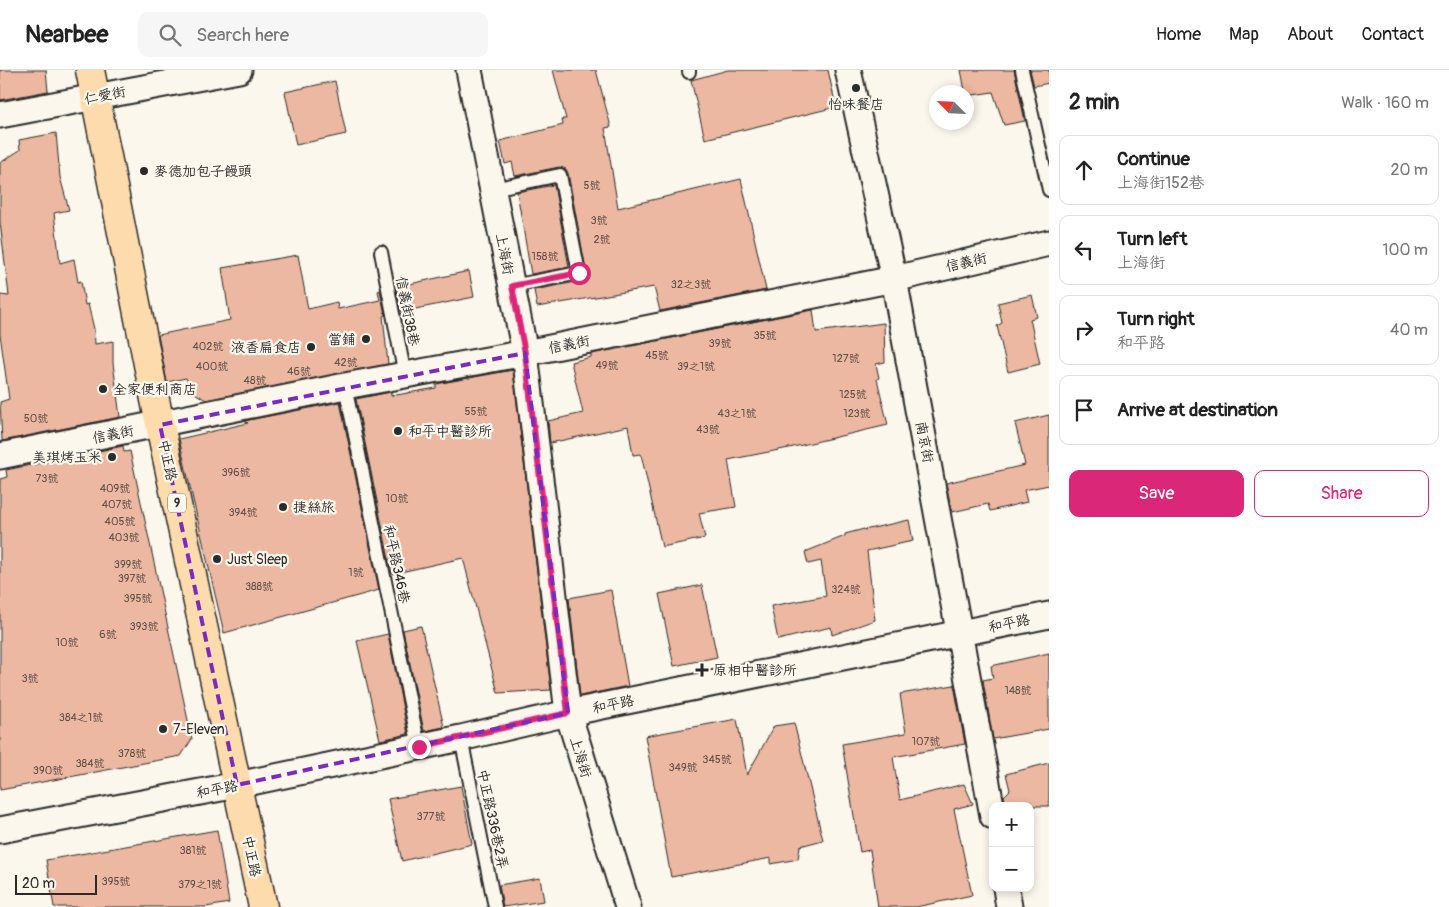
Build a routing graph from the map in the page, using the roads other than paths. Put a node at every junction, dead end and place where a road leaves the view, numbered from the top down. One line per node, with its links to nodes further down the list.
1 (90, 70): 6 (main road, 中正路 / 9)
2 (239, 70): 6 (street, 仁愛街)
3 (470, 70): 8 (street, 上海街)
4 (848, 70): 12 (street, 南京街)
5 (1022, 70): 9 (lane)
6 (96, 97): 7 (street, 仁愛街); 17 (main road, 中正路 / 9)
7 (0, 114)
8 (493, 189): 13 (street, 上海街); 13 (lane)
9 (1049, 190)
10 (1049, 244): 12 (street, 信義街)
11 (381, 252): 15 (lane, 信義街38巷)
12 (894, 279): 14 (street, 信義街); 20 (street, 南京街)
13 (512, 286): 14 (street, 上海街)
14 (525, 353): 15 (street, 信義街); 21 (street, 上海街)
15 (405, 376): 16 (street, 信義街)
16 (345, 386): 17 (street, 信義街); 23 (lane, 和平路346巷)
17 (160, 425): 18 (street, 信義街); 24 (main road, 中正路 / 9)
18 (0, 456)
19 (1049, 615): 20 (street, 和平路)
20 (960, 633): 21 (street, 和平路); 25 (street, 南京街)
21 (568, 713): 22 (street, 和平路); 30 (street, 上海街)
22 (461, 738): 23 (street, 和平路); 29 (lane, 中正路336巷2弄)
23 (419, 747): 24 (street, 和平路)
24 (238, 785): 26 (street, 和平路); 28 (main road, 中正路 / 9)
25 (990, 802)
26 (0, 830)
27 (1007, 892): 31 (street)
28 (263, 907)
29 (495, 907)
30 (628, 907)
31 (1009, 907)

